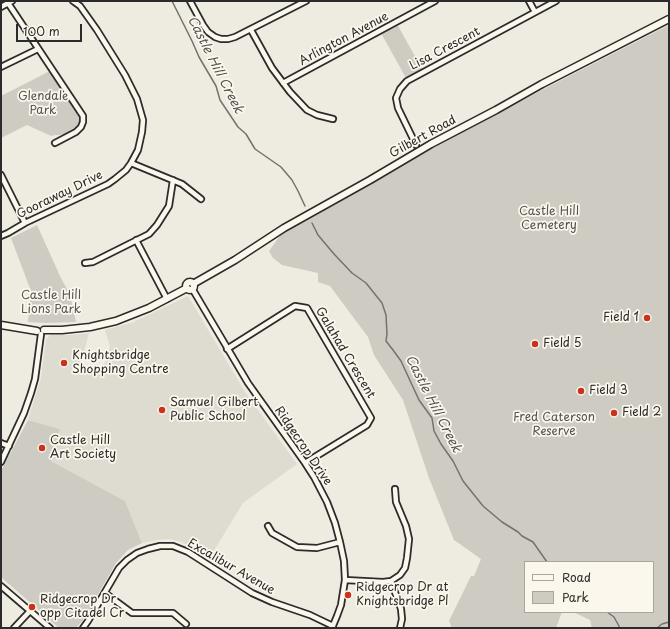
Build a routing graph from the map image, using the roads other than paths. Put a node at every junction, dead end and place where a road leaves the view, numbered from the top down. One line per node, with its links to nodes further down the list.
1 (73, 1): 18 (street, Gooraway Drive)
2 (190, 1): 11 (street)
3 (306, 1): 11 (street)
4 (436, 1): 14 (street, Arlington Avenue)
5 (529, 1): 9 (street)
6 (556, 1): 9 (street, Lisa Crescent)
7 (10, 2): 8 (street); 12 (street)
8 (1, 7)
9 (535, 12): 17 (street, Lisa Crescent)
10 (669, 19): 26 (main road, Gilbert Road)
11 (251, 30): 14 (street)
12 (38, 49): 13 (street); 16 (street)
13 (1, 67)
14 (283, 83): 15 (street)
15 (333, 119)
16 (55, 143)
17 (416, 145)
18 (130, 163): 20 (street); 22 (street, Gooraway Drive)
19 (1, 175): 22 (street)
20 (173, 180): 21 (street); 24 (street)
21 (201, 199)
22 (25, 223): 23 (street, Gooraway Drive)
23 (1, 236)
24 (136, 240): 25 (street); 27 (street)
25 (85, 263)
26 (191, 287): 27 (main road, Gilbert Road); 30 (street, Ridgecrop Drive)
27 (166, 299): 29 (main road, Gilbert Road)
28 (1, 325): 29 (main road, Gilbert Road)
29 (41, 332): 32 (street)
30 (227, 349): 34 (street, Ridgecrop Drive); 34 (street, Galahad Crescent)
31 (1, 443): 32 (street)
32 (9, 446): 33 (street)
33 (1, 462)
34 (305, 463): 37 (street, Ridgecrop Drive)
35 (395, 490): 39 (street)
36 (268, 526): 37 (street)
37 (340, 542): 38 (street, Ridgecrop Drive)
38 (345, 580): 39 (street); 44 (street, Ridgecrop Drive)
39 (391, 581): 48 (street)
40 (1, 586): 42 (street)
41 (105, 593): 43 (street); 44 (street, Excalibur Avenue); 47 (street, Excalibur Avenue)
42 (30, 611): 45 (street); 46 (street)
43 (186, 624)
44 (332, 627)
45 (14, 628)
46 (50, 628)
47 (83, 628)
48 (400, 628)

